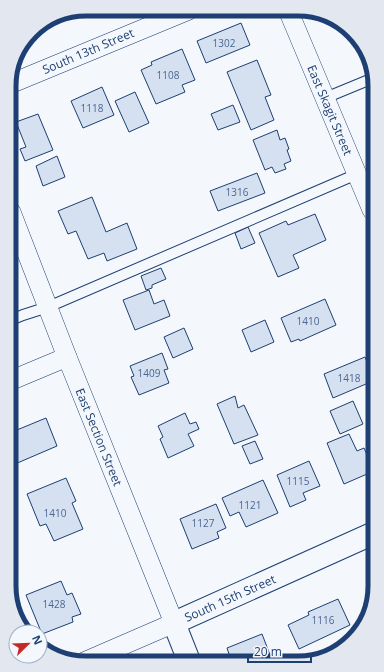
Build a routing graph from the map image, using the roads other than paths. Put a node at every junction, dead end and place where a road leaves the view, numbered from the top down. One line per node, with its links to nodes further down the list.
1 (174, 16): 3 (street, South 13th Street)
2 (291, 16): 5 (street, East Skagit Street)
3 (17, 81)
4 (368, 81): 5 (lane)
5 (325, 98): 6 (street, East Skagit Street)
6 (357, 174): 7 (street, East Skagit Street); 9 (lane)
7 (368, 200)
8 (16, 227): 9 (street, East Section Street)
9 (48, 307): 10 (lane); 11 (street, East Section Street)
10 (16, 318)
11 (68, 357): 12 (street); 14 (street, East Section Street)
12 (16, 378)
13 (368, 536): 14 (street, South 15th Street)
14 (174, 623): 15 (street, South 15th Street); 16 (street, East Section Street)
15 (98, 656)
16 (187, 656)

